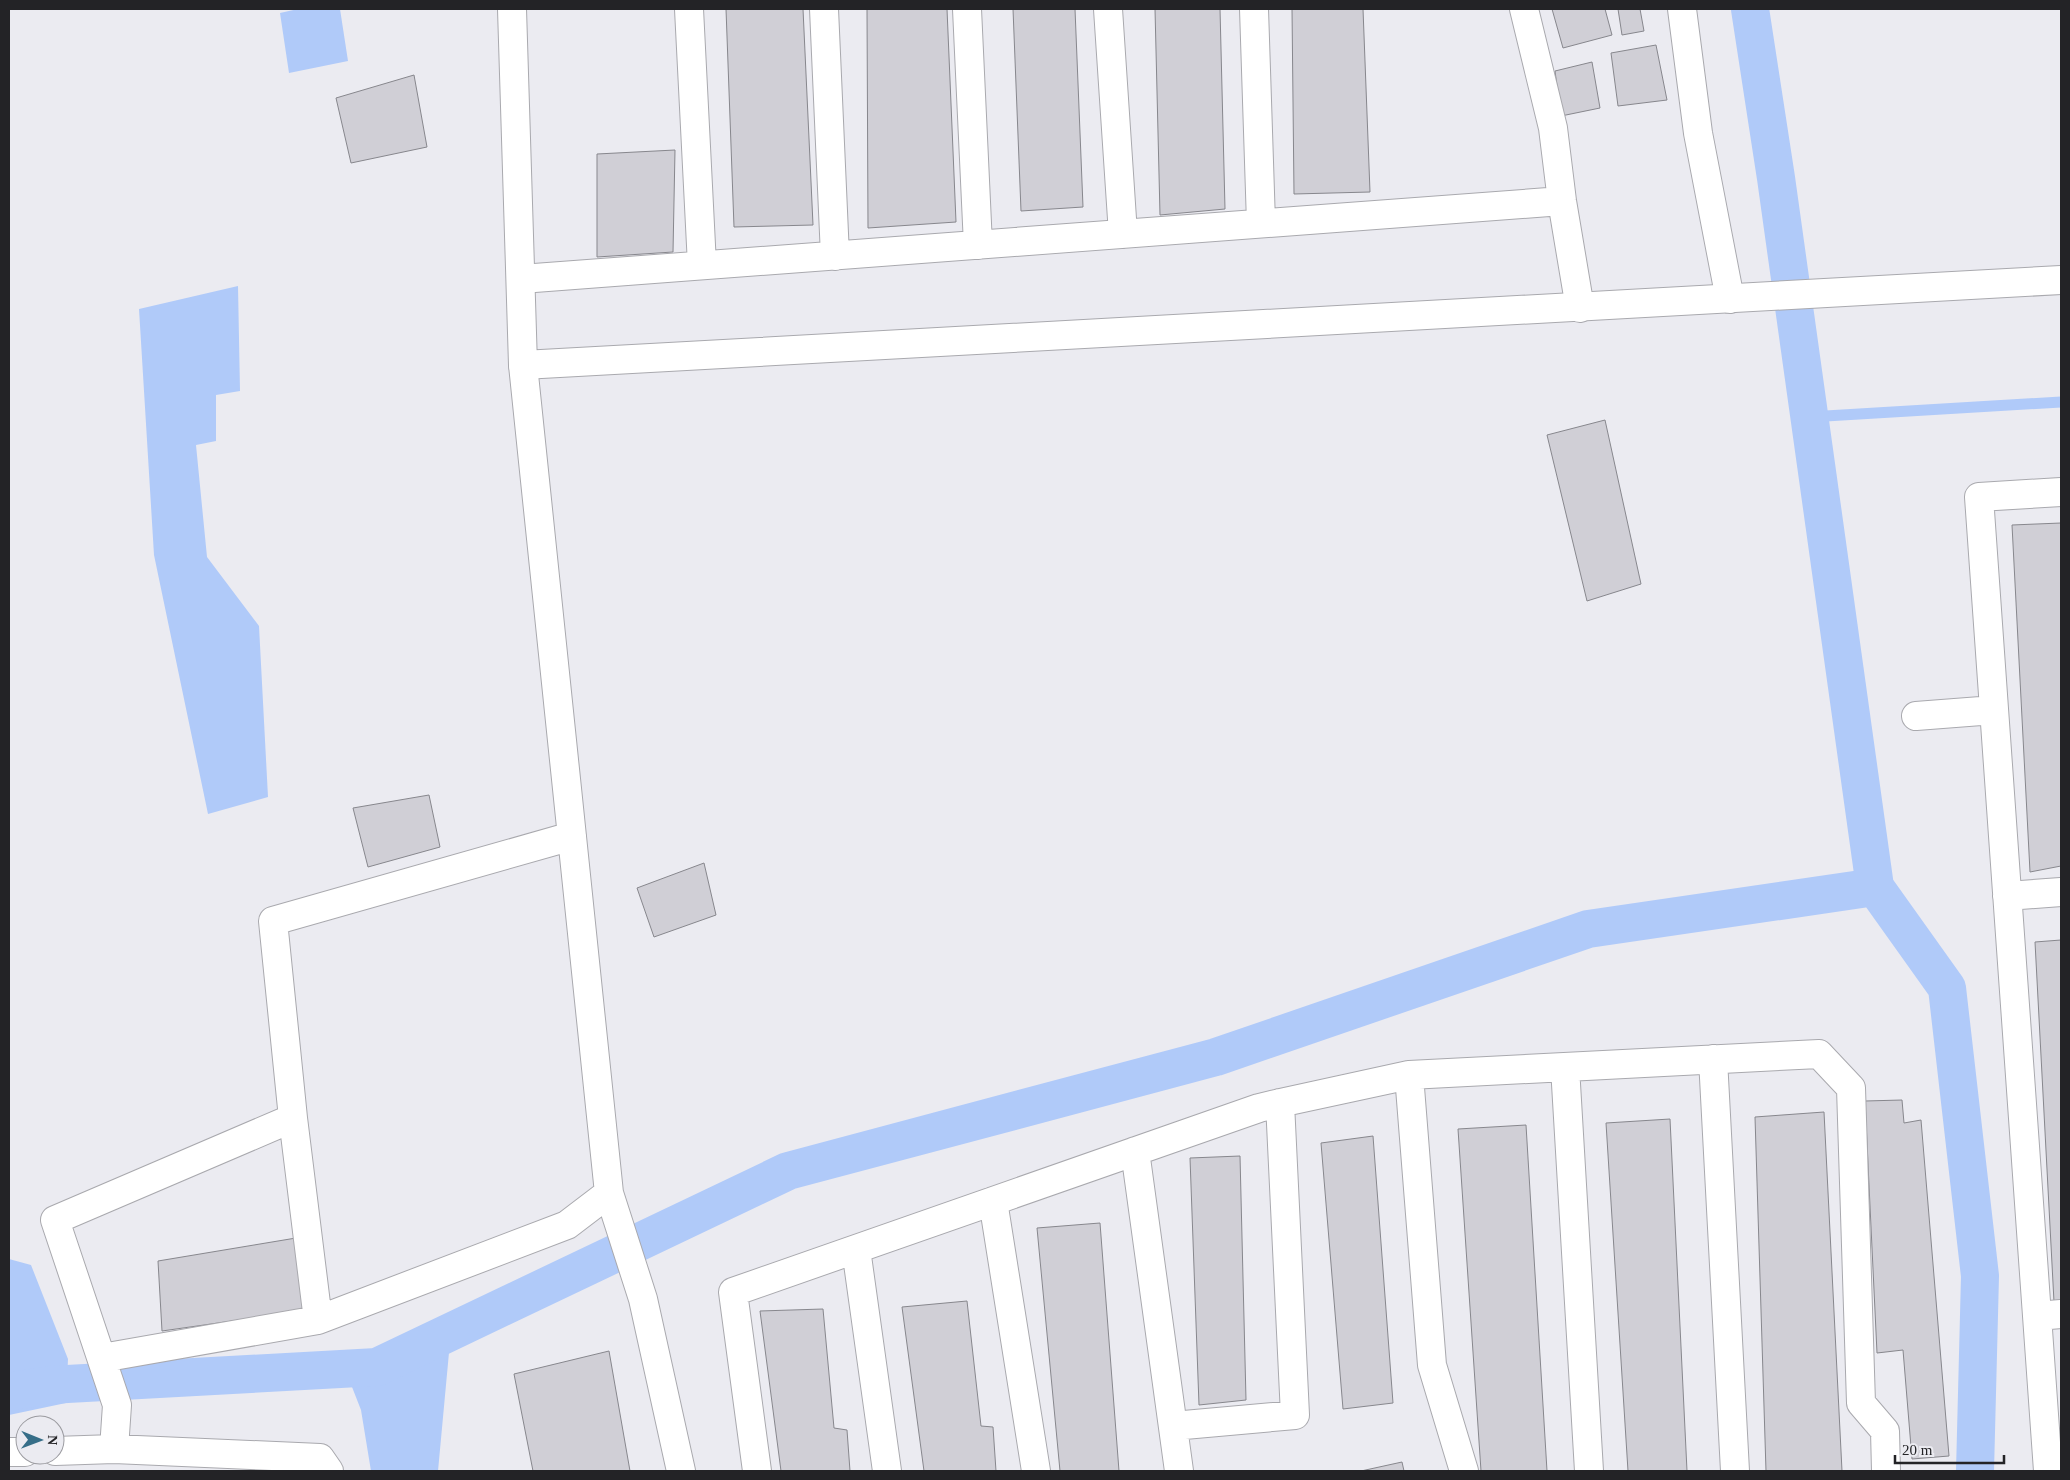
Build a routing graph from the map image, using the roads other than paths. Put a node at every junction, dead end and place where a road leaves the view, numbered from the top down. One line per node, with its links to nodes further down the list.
1 (512, 9): 15 (street)
2 (689, 9): 14 (street)
3 (824, 9): 13 (street)
4 (967, 9): 12 (street)
5 (1108, 9): 11 (street)
6 (1254, 9): 10 (street)
7 (1524, 9): 9 (street)
8 (1682, 9): 17 (street)
9 (1562, 201): 10 (street); 18 (street)
10 (1262, 223): 11 (street)
11 (1123, 234): 12 (street)
12 (978, 245): 13 (street)
13 (835, 256): 14 (street)
14 (702, 265): 15 (street)
15 (521, 279): 19 (street)
16 (2061, 280): 17 (street)
17 (1736, 299): 18 (street)
18 (1580, 308): 19 (street)
19 (523, 365): 23 (street)
20 (2061, 492): 21 (street)
21 (1994, 710): 22 (street); 25 (street)
22 (1916, 716)
23 (572, 836): 30 (street); 32 (street)
24 (2061, 892): 25 (street)
25 (2007, 896): 35 (street)
26 (1713, 1059): 27 (street); 49 (street); 50 (street)
27 (1565, 1067): 28 (street); 48 (street)
28 (1409, 1075): 29 (street); 47 (street)
29 (1280, 1103): 31 (street); 38 (street)
30 (293, 1118): 36 (street); 37 (street)
31 (1135, 1151): 33 (street); 38 (street)
32 (609, 1193): 36 (street); 42 (street)
33 (993, 1201): 34 (street); 45 (street)
34 (856, 1249): 43 (street); 44 (street)
35 (2049, 1315): 51 (street)
36 (318, 1320): 37 (street)
37 (102, 1358): 39 (street)
38 (1173, 1426): 46 (street)
39 (114, 1449): 40 (street); 41 (street)
40 (65, 1451)
41 (329, 1471)
42 (681, 1471)
43 (758, 1471)
44 (887, 1471)
45 (1036, 1471)
46 (1179, 1471)
47 (1464, 1471)
48 (1589, 1471)
49 (1735, 1471)
50 (1886, 1471)
51 (2048, 1471)

